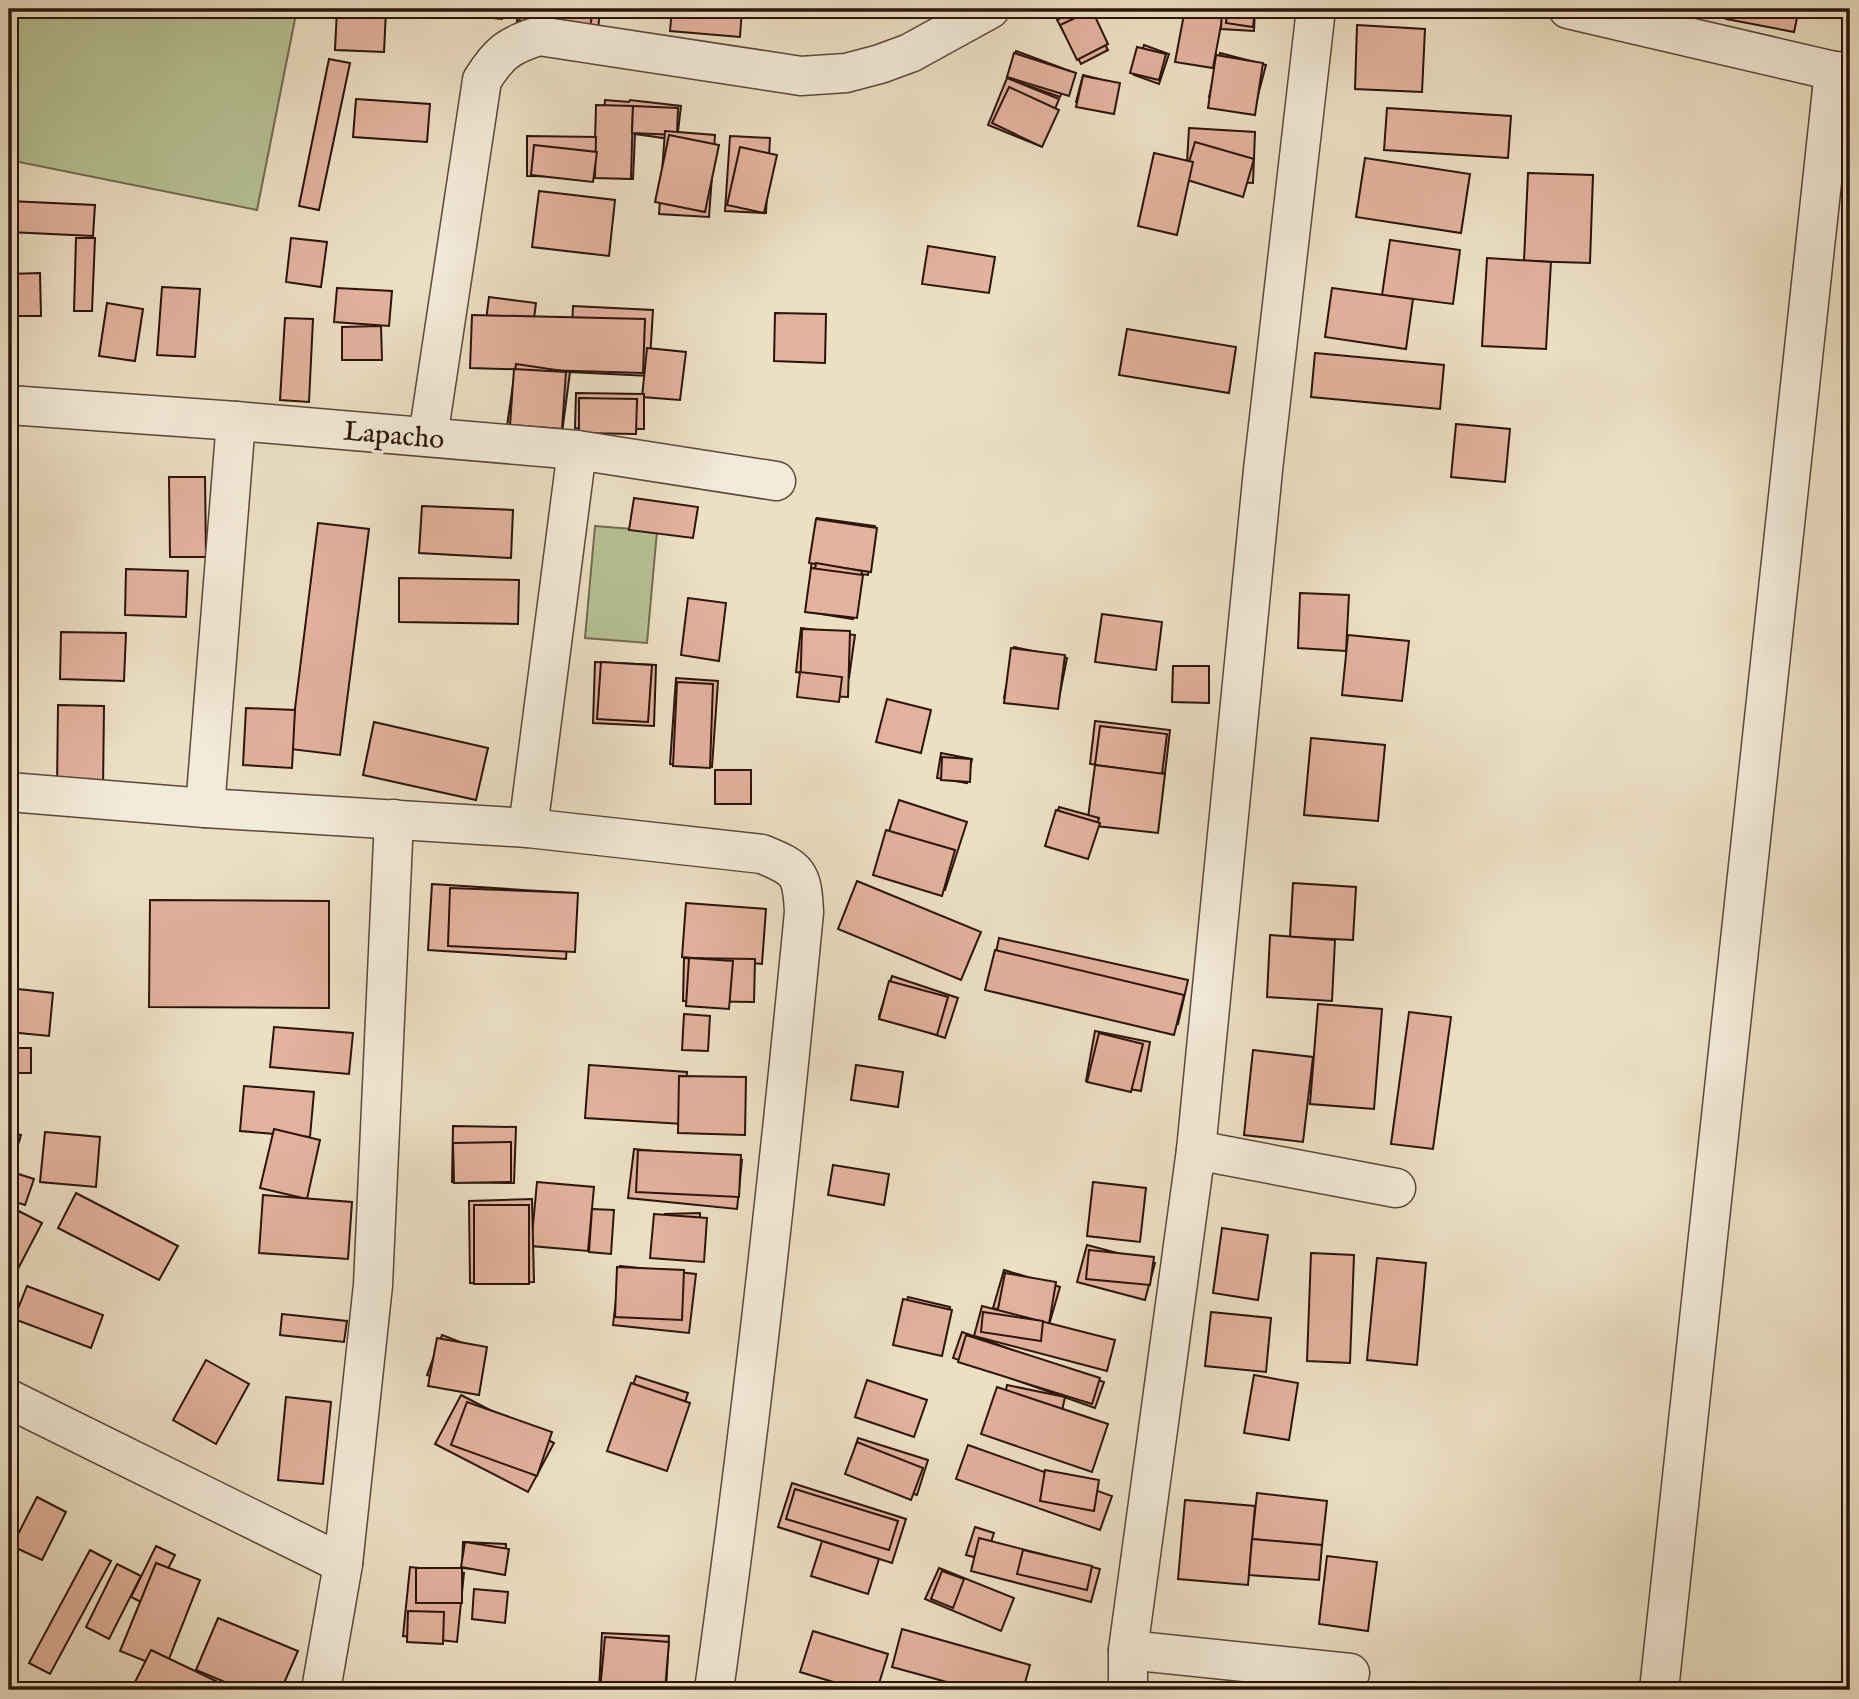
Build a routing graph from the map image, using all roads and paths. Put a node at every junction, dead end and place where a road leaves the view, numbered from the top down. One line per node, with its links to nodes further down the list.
1 (990, 9): 7 (street)
2 (1316, 9): 14 (street)
3 (1568, 9): 4 (street)
4 (1842, 71): 23 (street)
5 (9, 405): 6 (street, Lapacho)
6 (236, 421): 7 (street, Lapacho); 11 (street)
7 (428, 437): 8 (street, Lapacho)
8 (577, 450): 9 (street, Lapacho); 13 (street)
9 (776, 481)
10 (9, 792): 11 (street)
11 (205, 808): 12 (street)
12 (394, 819): 13 (street); 17 (street)
13 (528, 828): 21 (street)
14 (1196, 1150): 15 (street); 18 (street)
15 (1396, 1188)
16 (9, 1399): 17 (street)
17 (343, 1564): 20 (street)
18 (1128, 1650): 19 (street); 22 (street)
19 (1350, 1673)
20 (321, 1690)
21 (714, 1690)
22 (1128, 1690)
23 (1658, 1690)

